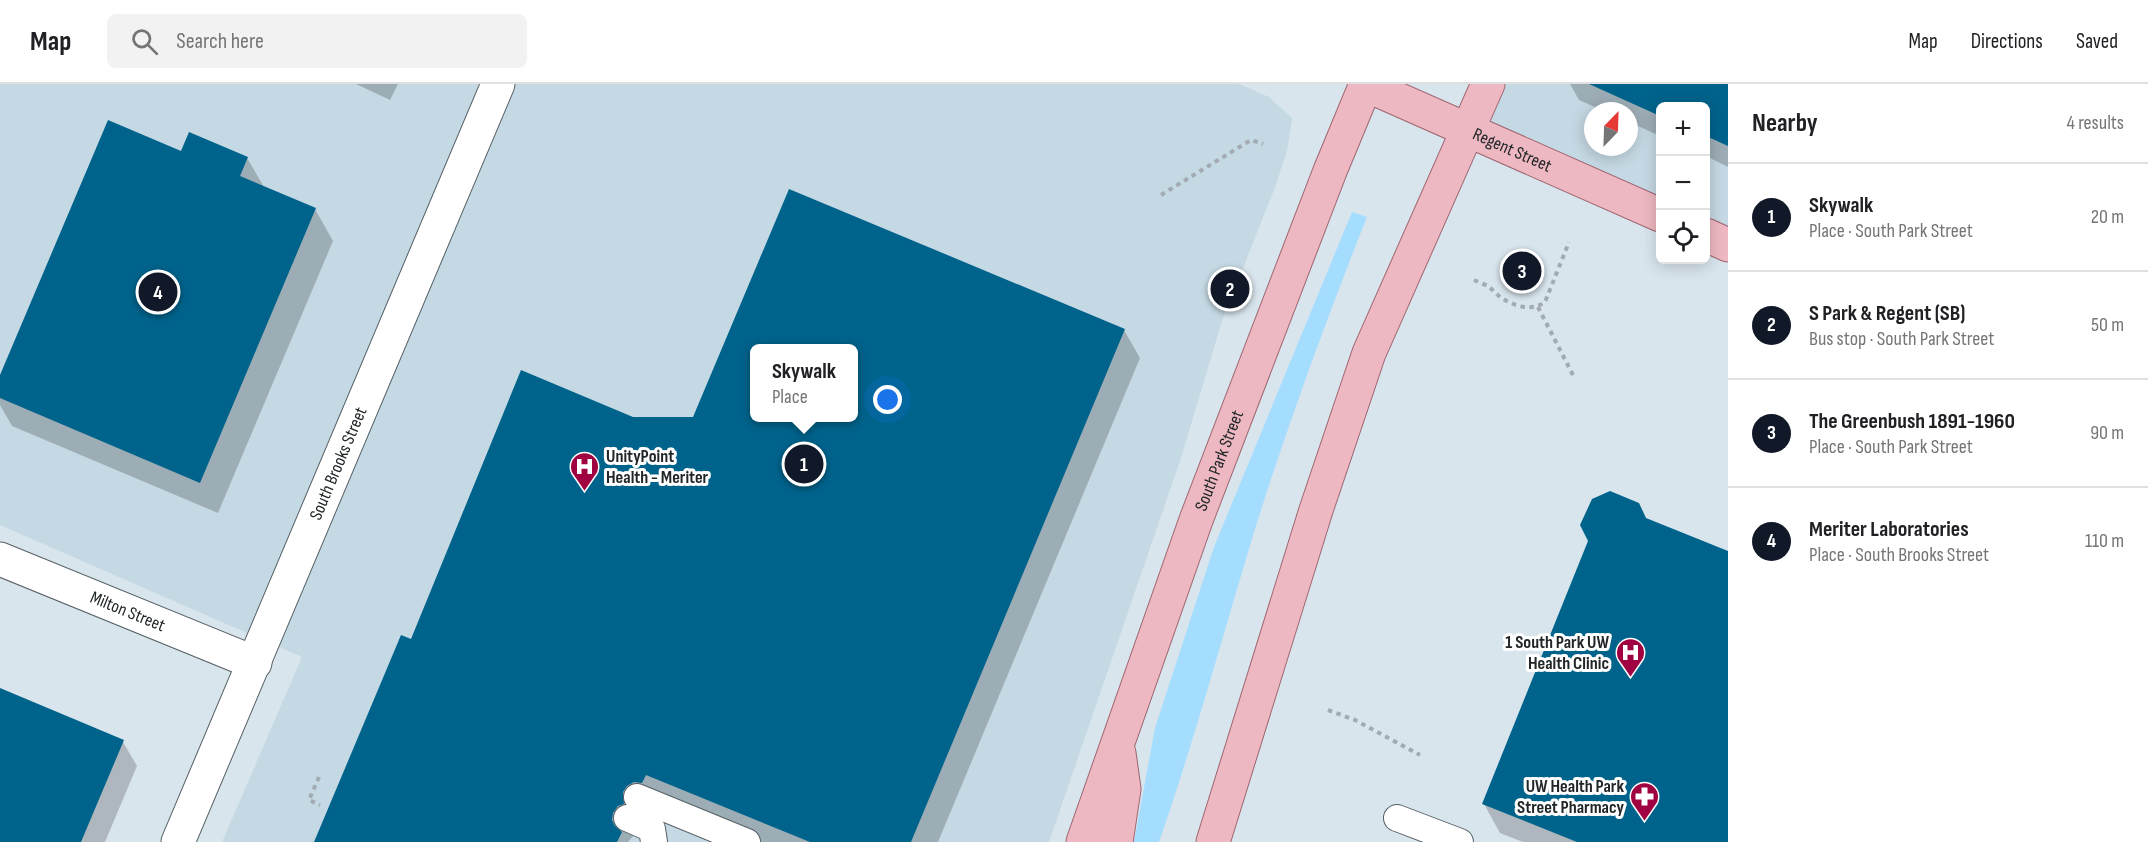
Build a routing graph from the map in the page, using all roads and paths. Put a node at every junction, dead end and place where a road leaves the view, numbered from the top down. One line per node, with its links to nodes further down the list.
1 (498, 84): 15 (street, South Brooks Street)
2 (1366, 84): 4 (main road, Regent Street); 17 (main road, South Park Street)
3 (1488, 84): 4 (main road)
4 (1467, 129): 7 (main road, Regent Street); 27 (main road)
5 (1263, 144): 6 (path)
6 (1161, 195)
7 (1656, 213)
8 (1710, 237): 10 (main road)
9 (1569, 243): 12 (path)
10 (1728, 245)
11 (1474, 280): 12 (path)
12 (1538, 307): 13 (path)
13 (1575, 379)
14 (0, 559): 15 (street, Milton Street)
15 (255, 663): 22 (street, South Brooks Street)
16 (1328, 710): 18 (path)
17 (1118, 739): 25 (main road, South Park Street); 26 (main road)
18 (1420, 755)
19 (319, 777): 20 (path)
20 (320, 805)
21 (1397, 818): 28 (lane)
22 (178, 842)
23 (654, 842): 24 (lane)
24 (747, 842)
25 (1083, 842)
26 (1116, 842)
27 (1213, 842)
28 (1460, 842)

